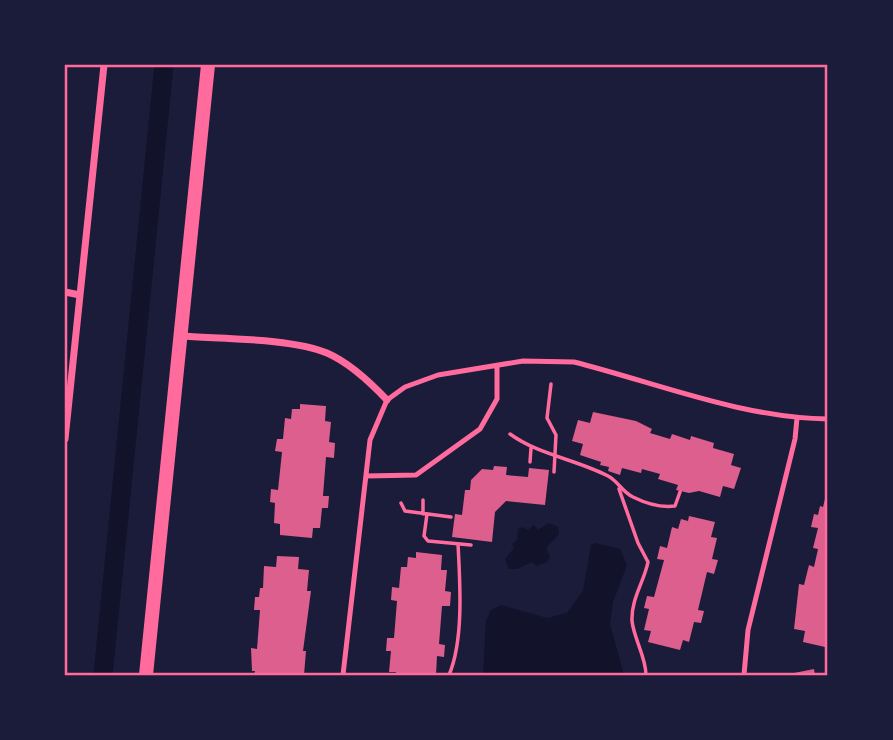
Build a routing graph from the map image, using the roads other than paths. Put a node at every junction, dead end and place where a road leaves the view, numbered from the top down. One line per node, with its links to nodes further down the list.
1 (104, 65): 4 (street)
2 (208, 65): 5 (main road)
3 (65, 292): 4 (street)
4 (80, 295): 10 (street)
5 (180, 336): 7 (street); 12 (main road)
6 (497, 366): 7 (lane); 8 (lane); 11 (lane)
7 (387, 400): 11 (lane)
8 (797, 418): 9 (lane); 14 (lane)
9 (828, 419)
10 (65, 439)
11 (366, 477): 13 (lane)
12 (146, 675)
13 (342, 675)
14 (744, 675)

